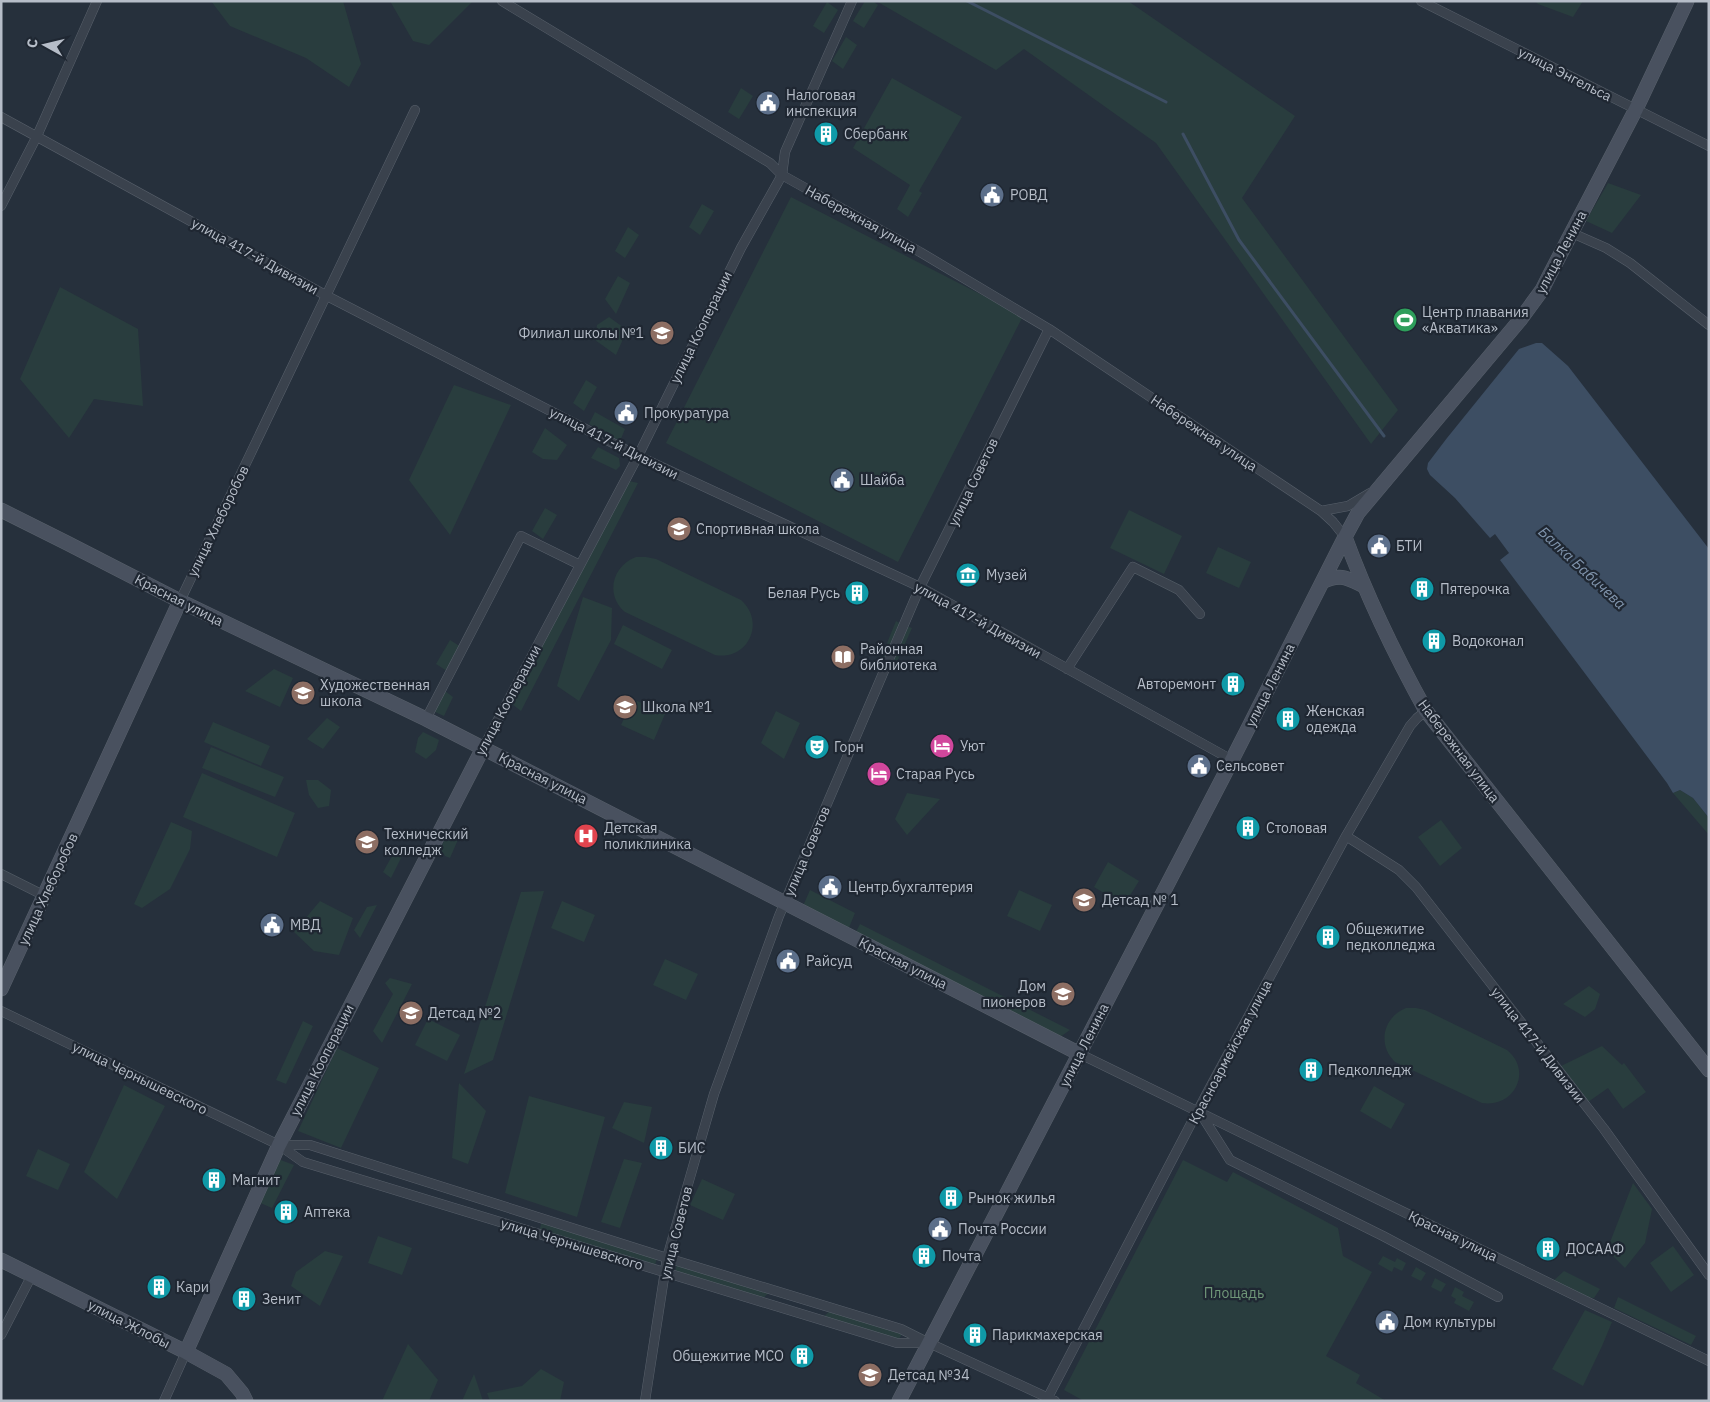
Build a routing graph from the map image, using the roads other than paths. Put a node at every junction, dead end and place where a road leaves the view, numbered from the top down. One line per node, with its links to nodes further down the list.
1 (96, 1): 9 (street)
2 (502, 1): 11 (street, Набережная улица)
3 (852, 1): 11 (street, улица Кооперации)
4 (1421, 1): 6 (street, улица Энгельса)
5 (1687, 1): 6 (street, улица Ленина)
6 (1636, 109): 10 (street, улица Энгельса); 13 (street, улица Ленина)
7 (415, 110): 14 (street, улица Хлеборобов)
8 (1, 117): 9 (street, улица 417-й Дивизии)
9 (37, 136): 12 (street); 14 (street, улица 417-й Дивизии)
10 (1709, 146)
11 (782, 175): 16 (street, Набережная улица); 17 (street, улица Кооперации)
12 (1, 206)
13 (1572, 233): 15 (street); 18 (street, улица Ленина)
14 (327, 296): 17 (street, улица 417-й Дивизии); 26 (street, улица Хлеборобов)
15 (1709, 325)
16 (1049, 329): 20 (street, Набережная улица); 25 (street, улица Советов)
17 (638, 456): 22 (street, улица Кооперации); 25 (street, улица 417-й Дивизии)
18 (1381, 486): 20 (street); 21 (street, улица Ленина)
19 (1, 510): 26 (street, Красная улица)
20 (1321, 511): 21 (street, Набережная улица)
21 (1344, 537): 23 (street, улица Ленина); 24 (street, Набережная улица)
22 (580, 565): 30 (street); 31 (street, улица Кооперации)
23 (1322, 582): 24 (street); 32 (street, улица Ленина)
24 (1364, 586): 29 (street, Набережная улица)
25 (920, 587): 28 (street, улица 417-й Дивизии); 36 (street, улица Советов)
26 (180, 601): 30 (street, Красная улица); 35 (street, улица Хлеборобов)
27 (1200, 614): 28 (street)
28 (1067, 669): 32 (street, улица 417-й Дивизии)
29 (1426, 711): 33 (street, Красноармейская улица); 40 (street, Набережная улица)
30 (426, 719): 31 (street, Красная улица)
31 (484, 748): 36 (street, Красная улица); 42 (street, улица Кооперации)
32 (1232, 760): 39 (street, улица Ленина)
33 (1346, 836): 41 (street, Красноармейская улица); 47 (street, улица 417-й Дивизии)
34 (1, 874): 35 (street)
35 (45, 896): 37 (street, улица Хлеборобов)
36 (785, 902): 39 (street, Красная улица); 43 (street, улица Советов)
37 (1, 989)
38 (1, 1011): 42 (street, улица Чернышевского)
39 (1080, 1054): 41 (street, Красная улица); 50 (street, улица Ленина)
40 (1709, 1070)
41 (1198, 1110): 48 (street); 52 (street, Красная улица); 53 (street, Красноармейская улица)
42 (279, 1145): 43 (street, улица Чернышевского); 45 (street, улица Чернышевского); 51 (street, улица Кооперации)
43 (667, 1258): 45 (street, улица Советов); 50 (street, улица Чернышевского)
44 (1, 1260): 46 (street, улица Жлобы)
45 (665, 1273): 50 (street, улица Чернышевского); 56 (street, улица Советов)
46 (32, 1275): 49 (street); 51 (street, улица Жлобы)
47 (1709, 1275)
48 (1498, 1297)
49 (1, 1335)
50 (929, 1344): 53 (street, улица Чернышевского); 57 (street, улица Ленина)
51 (186, 1352): 54 (street, улица Кооперации); 55 (street, улица Жлобы)
52 (1709, 1362)
53 (1050, 1400)
54 (164, 1401)
55 (246, 1401)
56 (645, 1401)
57 (899, 1401)

